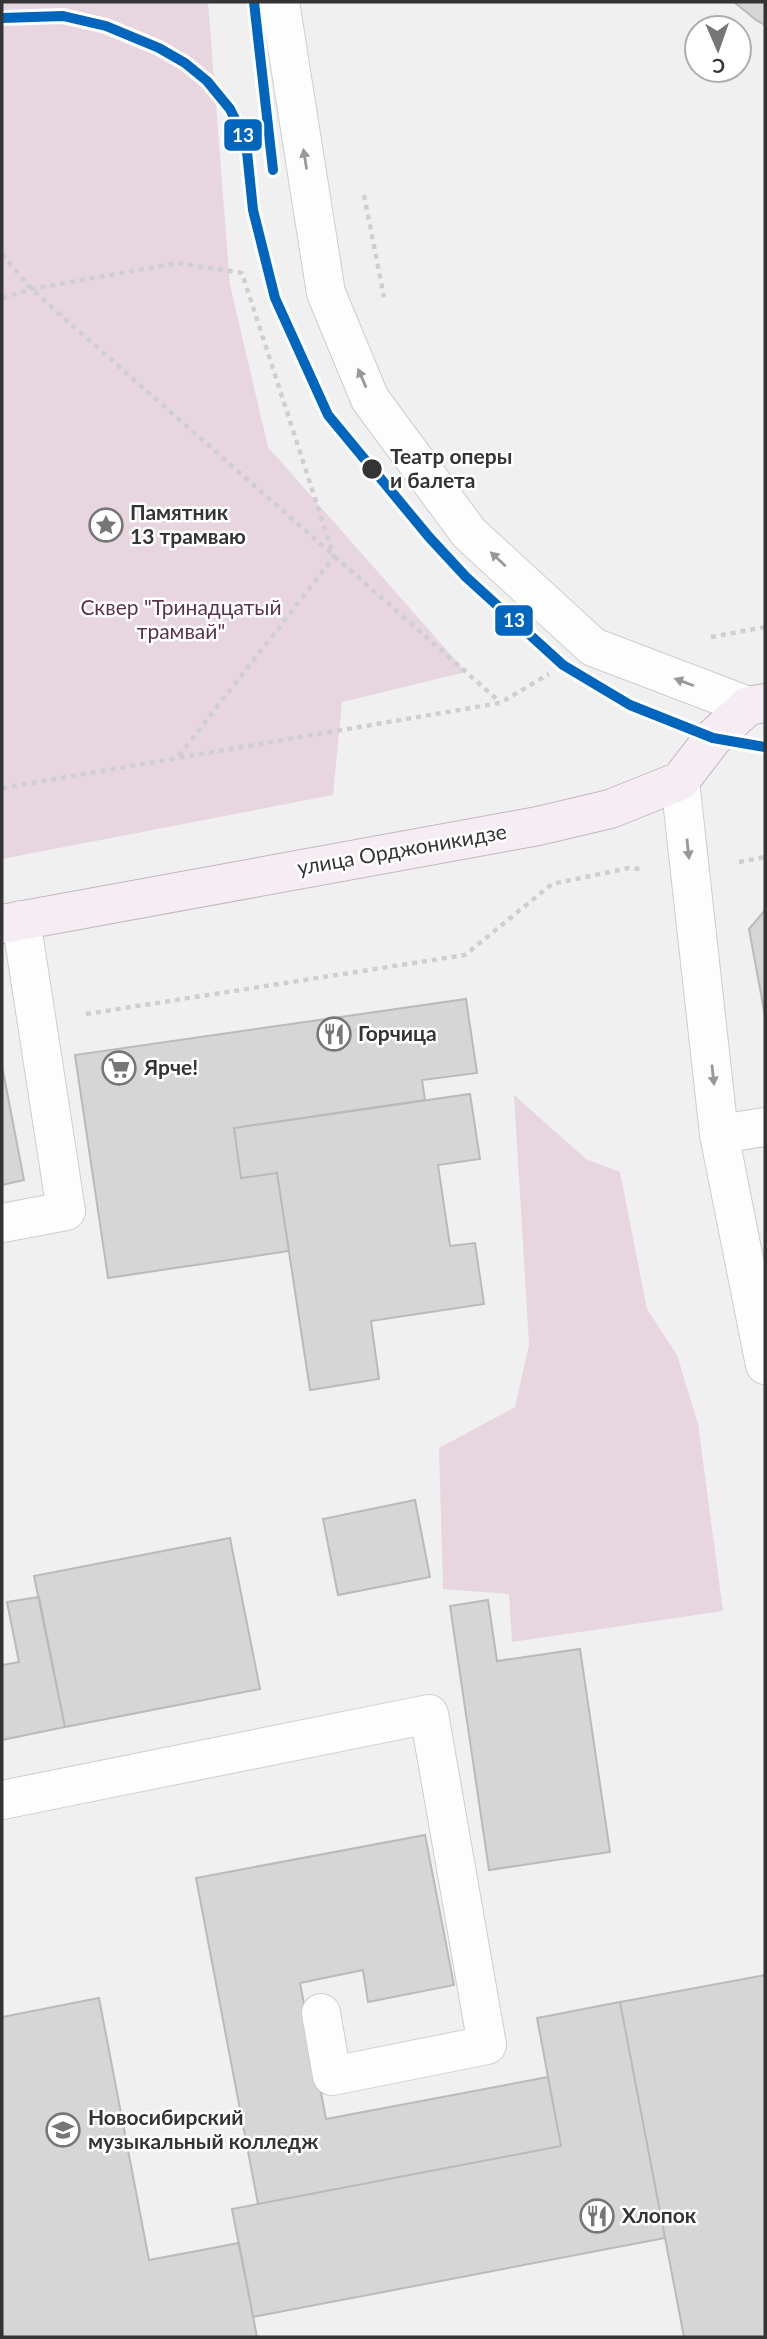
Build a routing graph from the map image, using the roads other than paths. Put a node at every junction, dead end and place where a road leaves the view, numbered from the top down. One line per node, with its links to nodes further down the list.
1 (280, 2): 2 (street, one-way to 1)
2 (757, 704): 3 (main road)
3 (680, 781): 4 (main road, улица Орджоникидзе); 6 (street, one-way to 6)
4 (11, 922): 7 (street)
5 (765, 1127): 6 (street)
6 (719, 1135): 8 (street)
7 (2, 1223)
8 (765, 1365)
9 (2, 1800): 10 (street)
10 (321, 2013)

